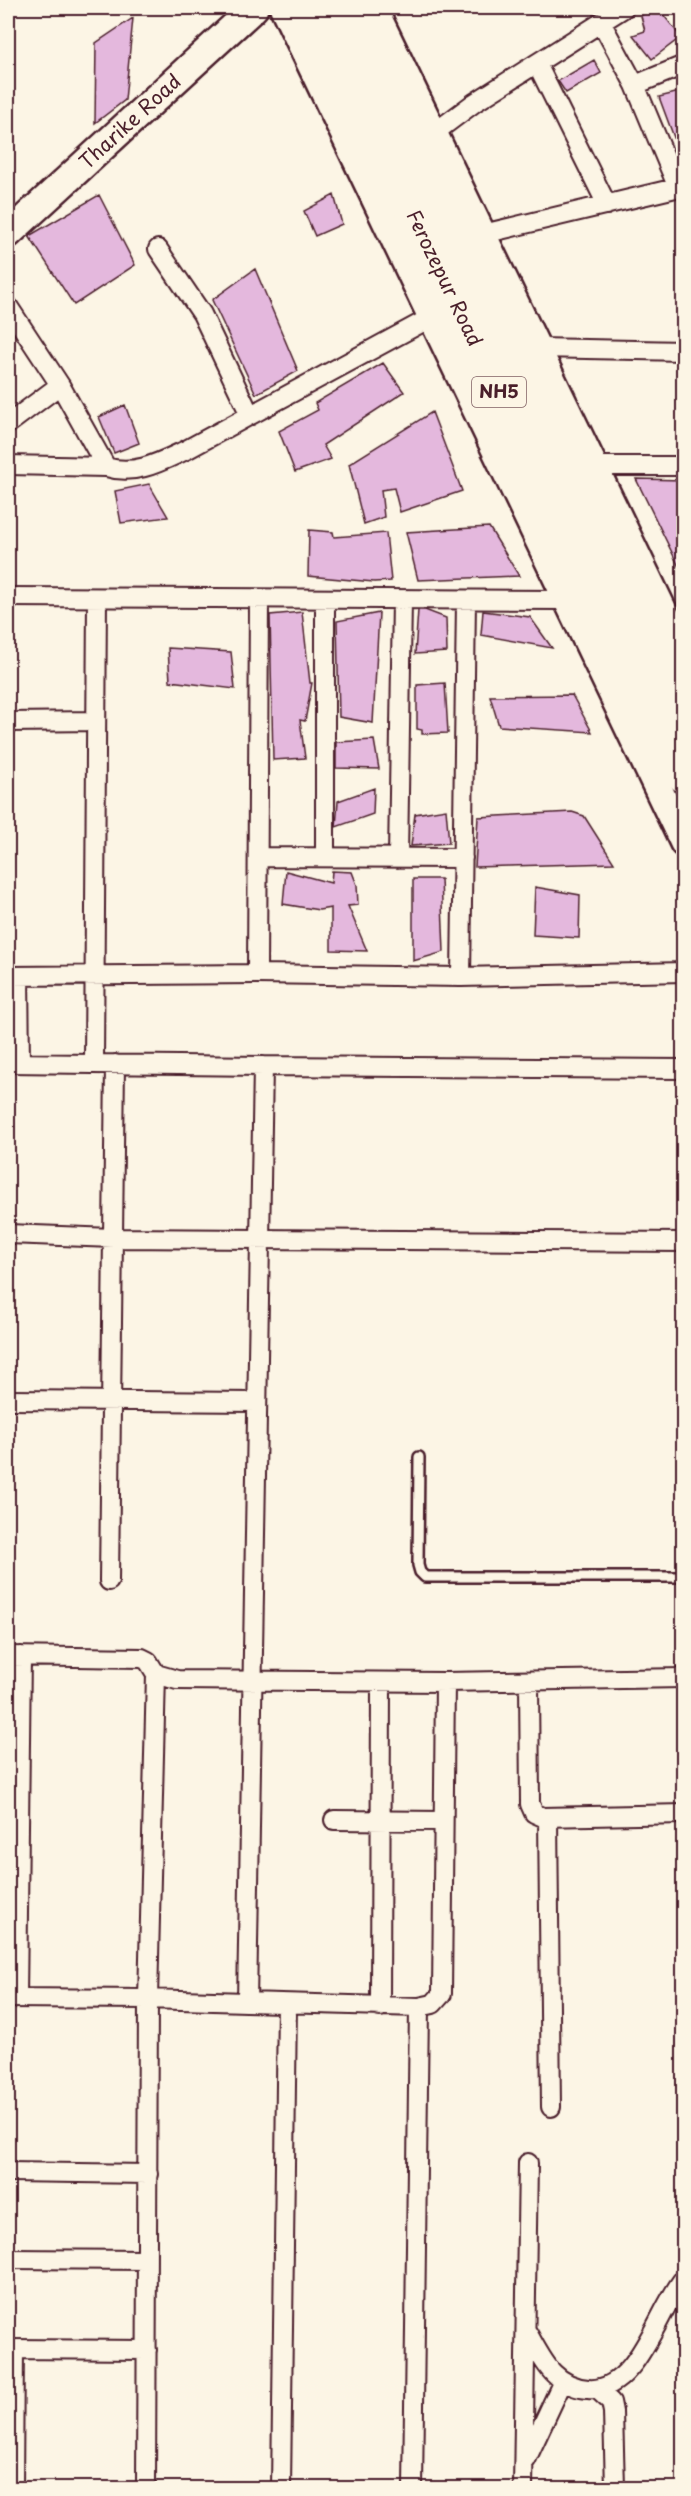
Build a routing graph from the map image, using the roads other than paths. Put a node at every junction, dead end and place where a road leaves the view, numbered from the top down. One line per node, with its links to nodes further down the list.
1 (254, 8): 14 (main road, Tharike Road)
2 (284, 8): 18 (main road)
3 (314, 8): 39 (highway, Ferozepur Road / NH5)
4 (347, 8): 36 (highway, Ferozepur Road / NH5)
5 (373, 8): 11 (main road)
6 (624, 8): 7 (street)
7 (602, 22): 8 (street); 10 (street)
8 (537, 64): 11 (street); 13 (street)
9 (684, 66): 10 (street)
10 (635, 85): 12 (street)
11 (434, 133): 15 (main road)
12 (681, 187): 13 (street)
13 (607, 205): 15 (street)
14 (8, 234)
15 (483, 234): 19 (main road)
16 (158, 249): 22 (street)
17 (8, 306): 21 (street)
18 (432, 317): 22 (street); 33 (main road)
19 (538, 348): 20 (street); 26 (main road)
20 (684, 351)
21 (60, 385): 23 (street); 27 (street)
22 (250, 416): 27 (street)
23 (8, 424)
24 (8, 465): 27 (street)
25 (684, 465): 26 (street)
26 (593, 466): 35 (main road)
27 (106, 467)
28 (8, 597): 29 (street)
29 (97, 598): 30 (street); 37 (street)
30 (259, 599): 31 (street); 41 (street)
31 (326, 600): 32 (street); 42 (street)
32 (402, 600): 34 (street); 43 (street)
33 (567, 600): 34 (street); 40 (main road)
34 (466, 601): 44 (street)
35 (684, 654)
36 (684, 710)
37 (96, 721): 38 (street); 47 (street)
38 (8, 722)
39 (684, 776)
40 (684, 843)
41 (258, 857): 42 (street); 46 (street)
42 (326, 857): 43 (street)
43 (398, 858): 44 (street)
44 (463, 858): 49 (street)
45 (684, 972): 49 (street)
46 (257, 974): 47 (street); 49 (street)
47 (95, 975): 48 (street); 51 (street)
48 (13, 976): 50 (street)
49 (461, 977)
50 (14, 1063): 51 (street)
51 (94, 1064): 52 (street)
52 (114, 1064): 53 (street); 56 (street)
53 (262, 1066): 54 (street); 57 (street)
54 (684, 1069)
55 (8, 1234): 56 (street)
56 (113, 1238): 57 (street); 60 (street)
57 (258, 1239): 58 (street); 61 (street)
58 (684, 1242)
59 (8, 1400): 60 (street)
60 (111, 1401): 61 (street); 64 (street)
61 (256, 1402): 69 (street)
62 (419, 1456): 63 (lane)
63 (684, 1577)
64 (109, 1581)
65 (14, 1656): 66 (street); 77 (street)
66 (156, 1674): 69 (street); 78 (street)
67 (684, 1678): 68 (street)
68 (529, 1681): 71 (street); 73 (street)
69 (251, 1682): 70 (street); 79 (street)
70 (381, 1682): 71 (street); 74 (street)
71 (445, 1682): 76 (street)
72 (684, 1814): 73 (street)
73 (548, 1817): 83 (street)
74 (381, 1819): 75 (street); 76 (street); 81 (street)
75 (334, 1820)
76 (443, 1821): 82 (street)
77 (12, 1998): 78 (street)
78 (148, 1998): 79 (street); 86 (street)
79 (248, 2002): 80 (street)
80 (287, 2004): 81 (street); 98 (street)
81 (380, 2007): 82 (street)
82 (419, 2007): 99 (street)
83 (551, 2107)
84 (528, 2163): 90 (street)
85 (8, 2172): 86 (street)
86 (148, 2174): 88 (street)
87 (8, 2259): 88 (street)
88 (147, 2260): 92 (street)
89 (684, 2278): 94 (street)
90 (526, 2331): 93 (street); 95 (street)
91 (11, 2349): 92 (street); 96 (street)
92 (147, 2350): 97 (street)
93 (562, 2383): 94 (street); 95 (street)
94 (598, 2390): 101 (street)
95 (524, 2465): 100 (street)
96 (13, 2488)
97 (146, 2488)
98 (281, 2488)
99 (413, 2488)
100 (523, 2488)
101 (615, 2488)

